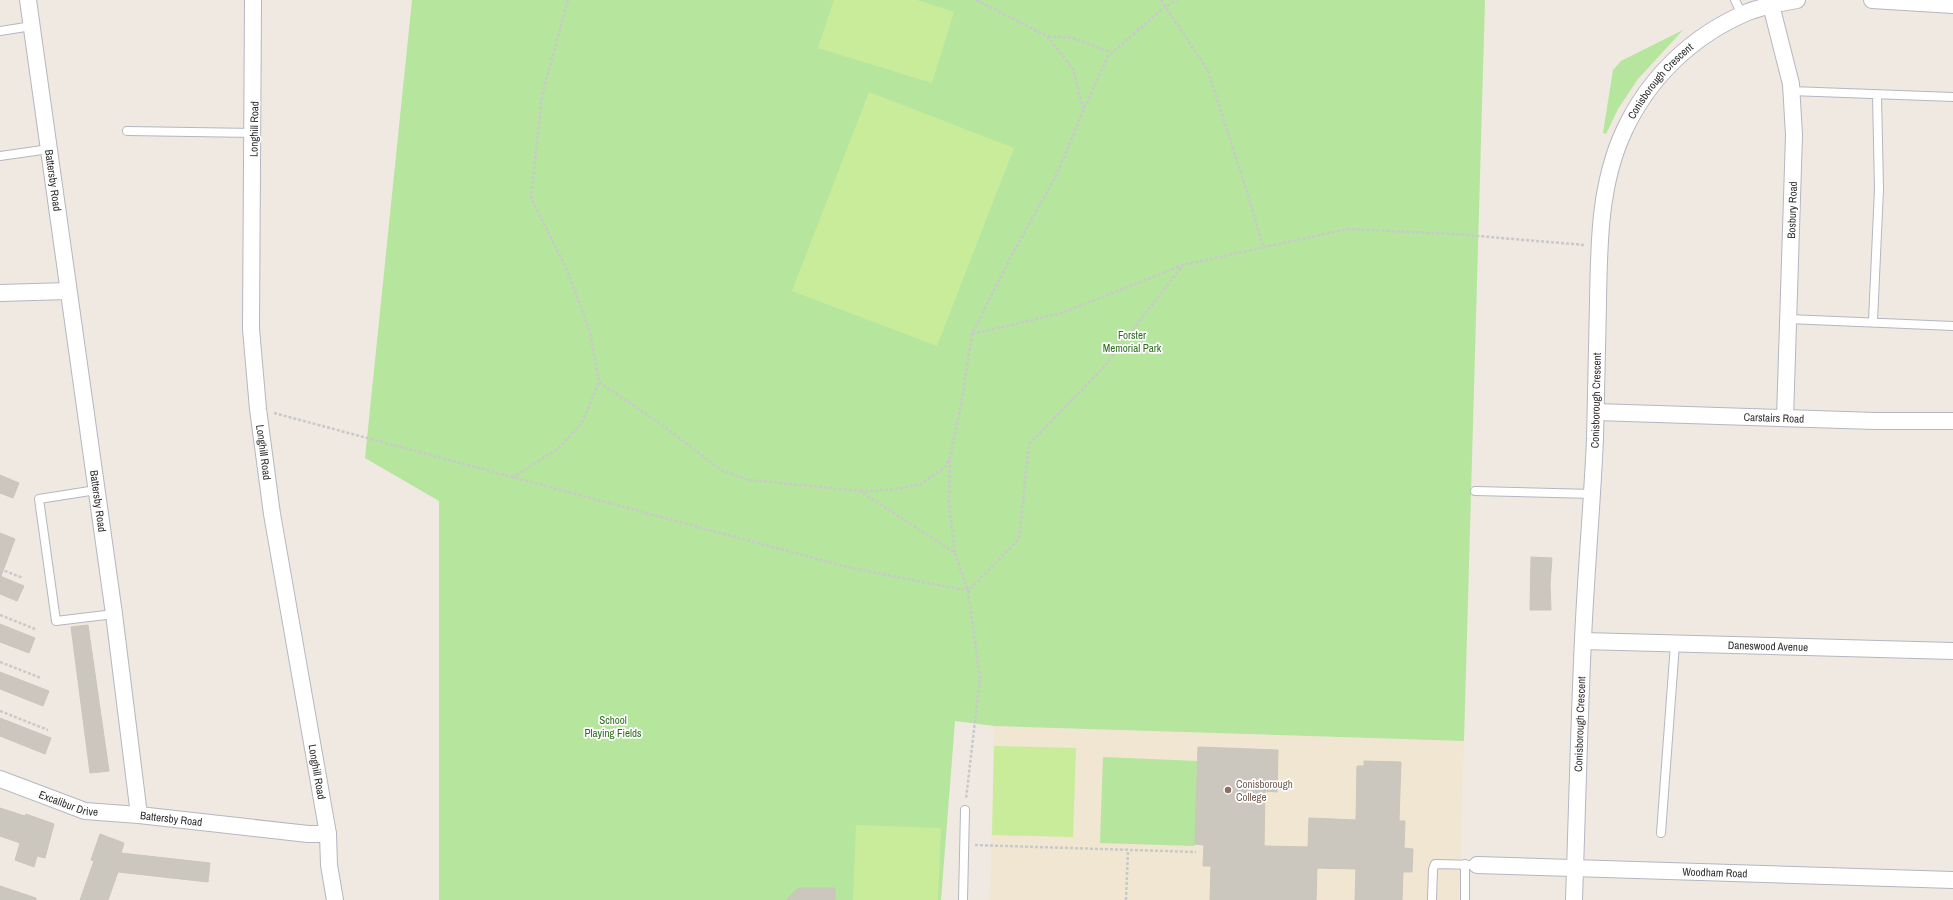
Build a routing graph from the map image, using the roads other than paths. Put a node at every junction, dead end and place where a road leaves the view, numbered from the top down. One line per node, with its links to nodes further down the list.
1 (28, 0): 10 (street, Battersby Road)
2 (253, 0): 16 (street, Longhill Road)
3 (1735, 0): 9 (lane)
4 (1796, 0): 7 (street, Conisborough Crescent)
5 (1872, 0): 6 (street)
6 (1895, 0): 8 (street)
7 (1771, 5): 9 (street, Conisborough Crescent); 12 (street, Bosbury Road)
8 (1953, 5)
9 (1742, 15): 24 (street, Conisborough Crescent)
10 (32, 26): 11 (lane); 17 (street, Battersby Road)
11 (0, 31)
12 (1791, 91): 13 (lane); 21 (street, Bosbury Road)
13 (1877, 95): 14 (lane); 22 (lane)
14 (1953, 97)
15 (127, 131): 16 (lane)
16 (254, 133): 38 (street, Longhill Road)
17 (49, 149): 18 (lane); 19 (street, Battersby Road)
18 (0, 156)
19 (68, 291): 20 (street); 27 (street, Battersby Road)
20 (0, 293)
21 (1788, 319): 22 (lane); 25 (street, Bosbury Road)
22 (1873, 321): 23 (lane)
23 (1953, 326)
24 (1596, 412): 25 (street, Carstairs Road); 29 (street, Conisborough Crescent)
25 (1785, 418): 26 (street, Carstairs Road)
26 (1953, 421)
27 (96, 490): 30 (street, Battersby Road); 30 (lane)
28 (1475, 492): 29 (lane)
29 (1592, 494): 31 (street, Conisborough Crescent)
30 (114, 614): 36 (street, Battersby Road)
31 (1583, 641): 32 (street, Daneswood Avenue); 40 (street, Conisborough Crescent)
32 (1674, 644): 33 (street, Daneswood Avenue); 37 (lane)
33 (1953, 651)
34 (0, 779): 36 (street, Excalibur Drive)
35 (965, 810): 43 (lane)
36 (140, 815): 38 (street, Battersby Road)
37 (1661, 833)
38 (328, 834): 42 (street, Longhill Road)
39 (1471, 864): 40 (street, Woodham Road); 44 (lane); 45 (lane)
40 (1575, 868): 41 (street, Woodham Road); 46 (street, Conisborough Crescent)
41 (1953, 880)
42 (335, 900)
43 (962, 900)
44 (1432, 900)
45 (1464, 900)
46 (1574, 900)

